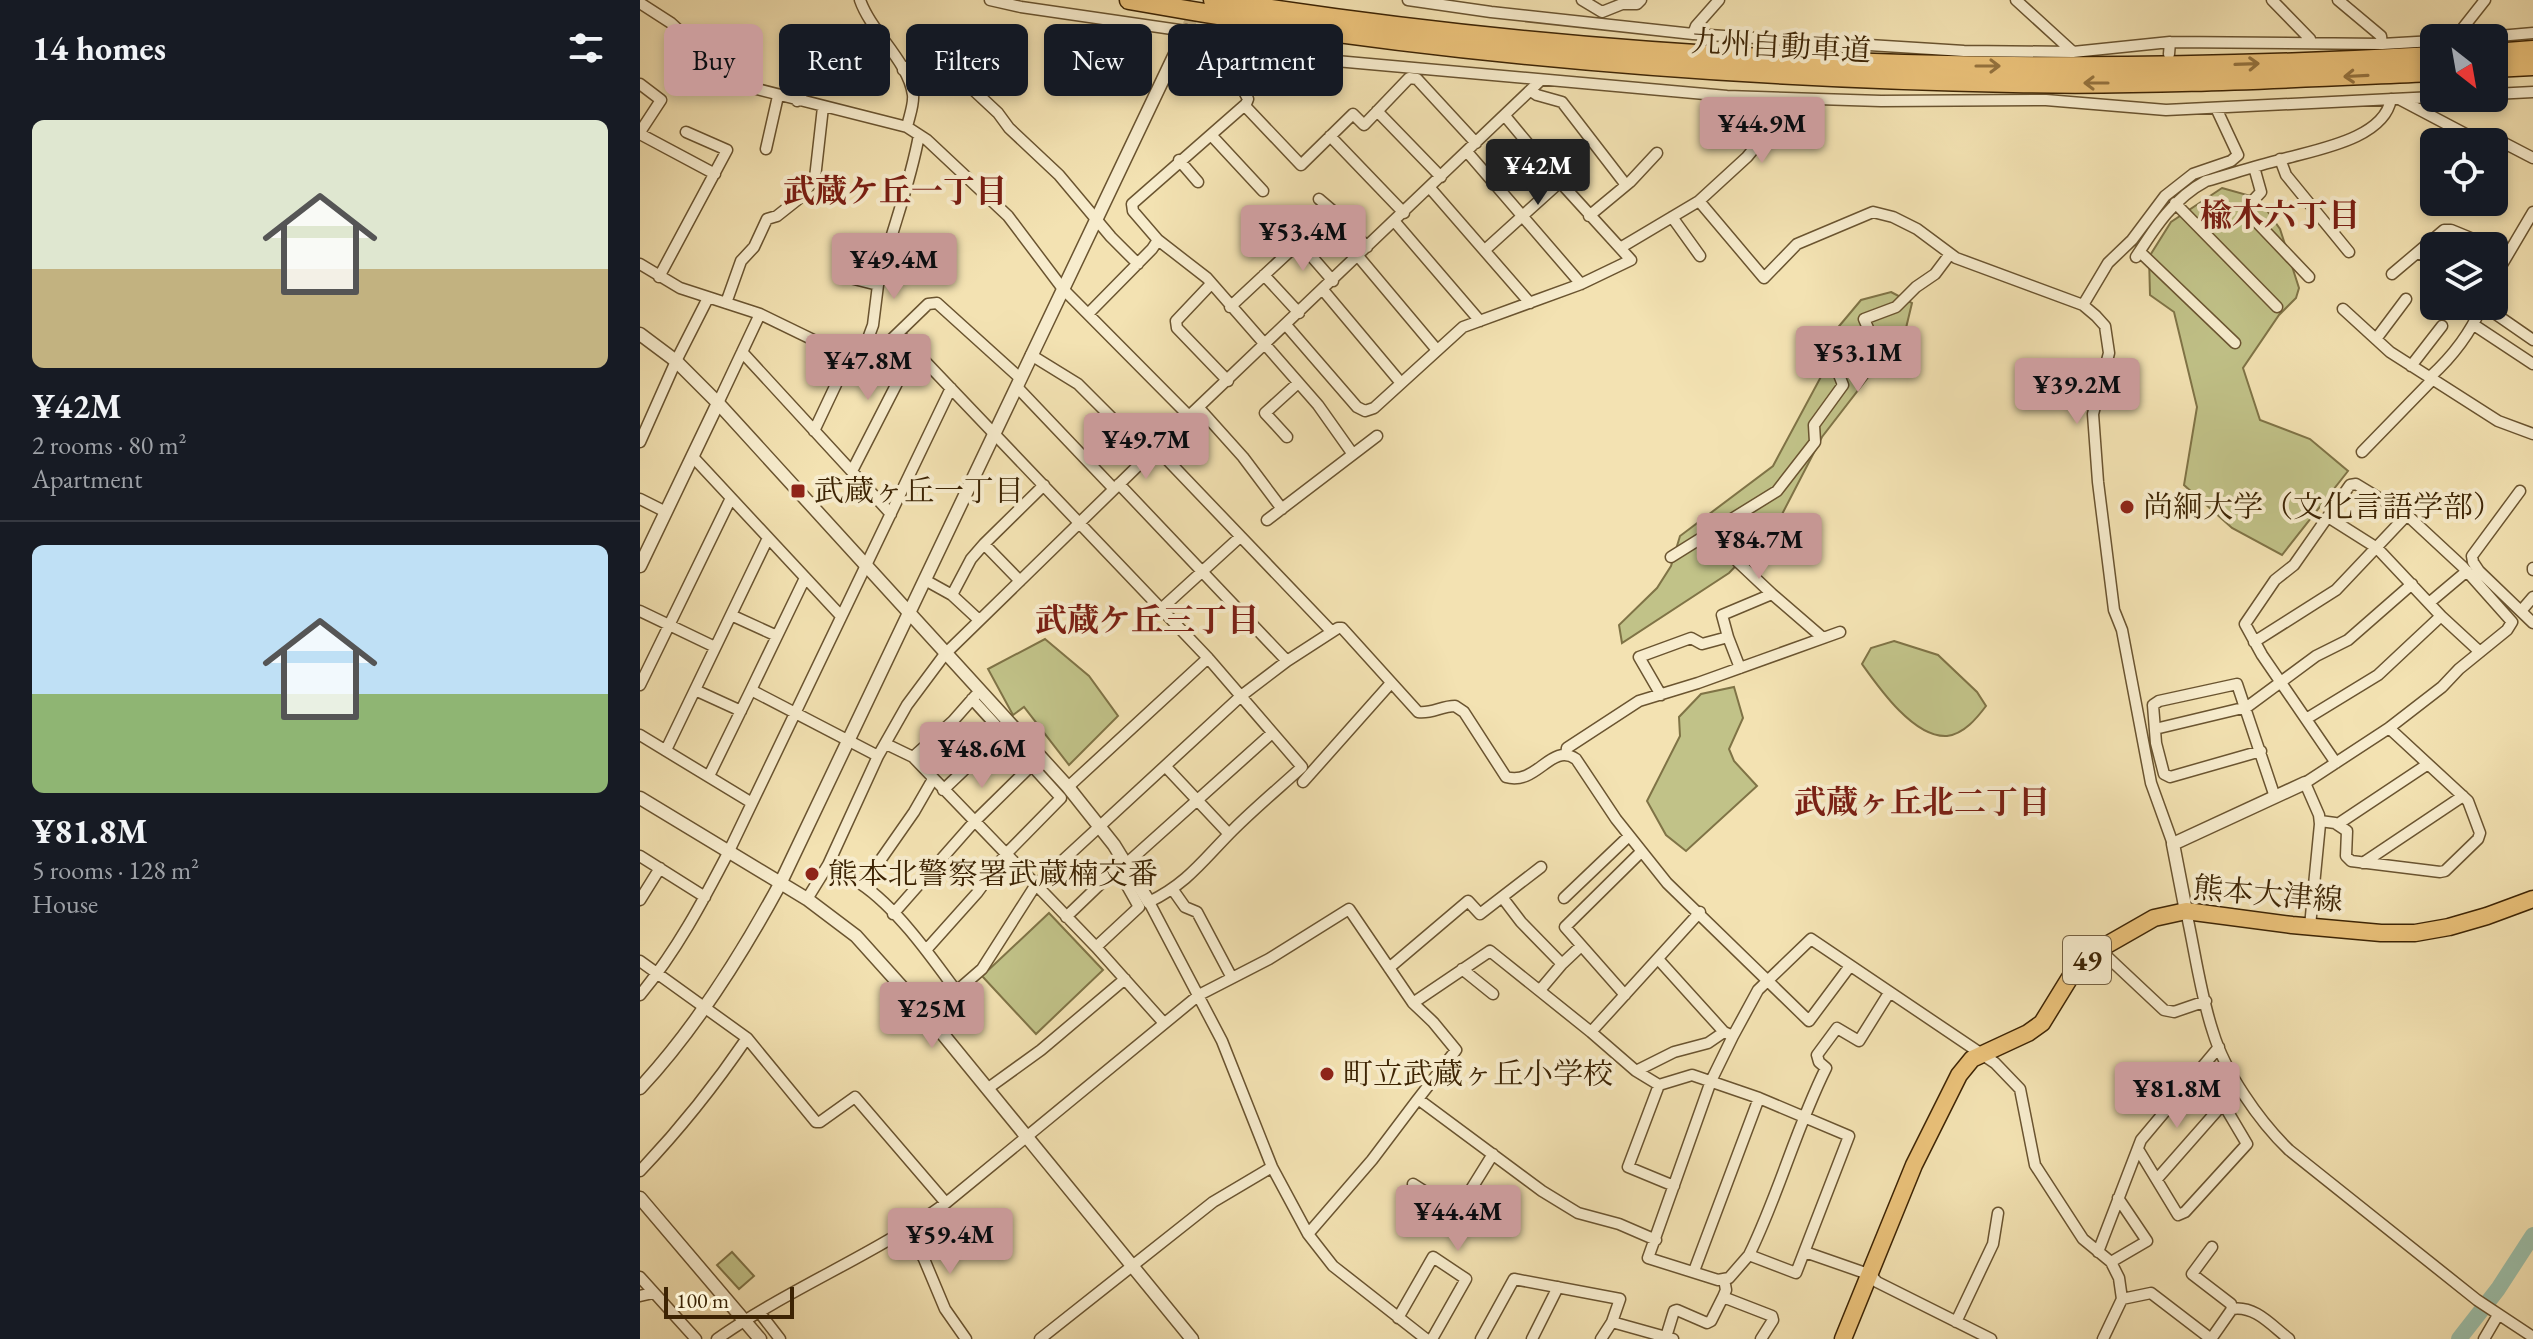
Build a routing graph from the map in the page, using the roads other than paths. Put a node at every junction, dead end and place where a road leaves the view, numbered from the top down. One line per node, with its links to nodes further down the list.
1 (860, 0): 36 (street)
2 (990, 0): 19 (street)
3 (1129, 0): 37 (highway, 九州自動車道, one-way to 3)
4 (1213, 0): 31 (highway, 九州自動車道, one-way to 31)
5 (1408, 0): 13 (street)
6 (1487, 0): 16 (street)
7 (1582, 0): 17 (street)
8 (1641, 0): 17 (street)
9 (1719, 0): 21 (street)
10 (2272, 0): 25 (street)
11 (2338, 0): 26 (street)
12 (2485, 0): 18 (street)
13 (1427, 1): 16 (street)
14 (2022, 2): 28 (street)
15 (640, 3): 43 (street)
16 (1479, 11): 17 (street)
17 (1602, 18): 21 (street)
18 (2466, 24)
19 (1168, 28)
20 (2533, 33): 22 (street)
21 (1693, 34): 28 (street)
22 (2508, 35)
23 (2170, 42): 25 (street); 28 (street); 30 (street)
24 (2420, 42): 26 (street)
25 (2311, 43): 26 (street)
26 (2382, 44)
27 (2533, 50): 29 (highway)
28 (2073, 52)
29 (2508, 52)
30 (2169, 54)
31 (2420, 57)
32 (1343, 62): 38 (street)
33 (2533, 66): 34 (highway)
34 (2508, 67)
35 (1168, 69): 87 (street)
36 (903, 70): 55 (street); 87 (street)
37 (2420, 73)
38 (1541, 80): 40 (street); 48 (street)
39 (640, 84): 58 (street)
40 (1531, 91): 54 (street); 75 (street)
41 (2533, 92): 42 (street)
42 (2508, 93)
43 (778, 96): 49 (street); 64 (street)
44 (800, 96): 49 (street)
45 (1247, 96): 50 (street)
46 (2420, 98): 47 (street)
47 (2395, 99): 52 (street); 56 (street); 68 (street)
48 (1794, 100): 52 (street); 79 (street)
49 (797, 101): 51 (street)
50 (1245, 106): 60 (street); 61 (street)
51 (823, 107): 55 (street); 115 (street)
52 (2216, 108): 117 (street)
53 (1377, 111): 61 (street); 62 (street); 72 (street)
54 (1505, 116): 62 (street); 74 (street)
55 (907, 127): 59 (street)
56 (2453, 128)
57 (686, 132): 71 (street)
58 (640, 133): 71 (street)
59 (919, 135): 110 (street); 111 (street)
60 (1212, 136): 69 (street); 77 (street)
61 (1330, 136): 83 (street)
62 (1476, 143): 65 (street)
63 (2508, 145): 67 (street)
64 (766, 149)
65 (1468, 153): 72 (street); 84 (street)
66 (1657, 153): 75 (street)
67 (2533, 158)
68 (2280, 159): 70 (street); 94 (street)
69 (1179, 160): 73 (street); 89 (street)
70 (2254, 167): 80 (street); 106 (street)
71 (715, 174): 104 (street)
72 (1441, 177): 76 (street)
73 (1198, 182)
74 (1560, 182): 84 (street); 85 (street)
75 (1626, 185): 85 (street)
76 (1430, 188): 83 (street); 93 (street)
77 (1263, 191)
78 (1319, 199): 81 (street)
79 (1699, 201): 86 (street); 96 (street)
80 (2175, 203): 119 (street); 134 (street)
81 (1333, 211): 90 (street); 91 (street)
82 (2533, 212): 97 (street)
83 (1404, 213): 88 (street)
84 (1522, 215): 93 (street); 109 (street)
85 (1589, 216): 92 (street)
86 (1672, 217): 92 (street); 99 (street)
87 (1096, 219): 101 (street); 111 (street)
88 (1395, 222): 91 (street); 126 (street)
89 (1158, 240): 101 (street); 108 (street)
90 (1299, 242): 103 (street); 107 (street)
91 (1367, 247): 98 (street)
92 (1620, 248): 109 (street)
93 (1486, 249): 116 (street)
94 (2349, 252)
95 (2418, 252): 102 (street)
96 (1950, 254): 117 (street); 174 (street)
97 (2509, 254)
98 (1358, 256): 107 (street); 137 (street)
99 (1700, 256)
100 (640, 264): 104 (street)
101 (1138, 264): 123 (street)
102 (2392, 274)
103 (1264, 275): 118 (street); 121 (street)
104 (659, 277): 113 (street)
105 (846, 277): 110 (street)
106 (2309, 277)
107 (1333, 281): 112 (street)
108 (1211, 284): 118 (street); 146 (street)
109 (1581, 284): 116 (street)
110 (878, 285): 142 (street)
111 (1063, 289): 123 (street); 139 (street)
112 (1323, 290): 121 (street); 149 (street)
113 (708, 298): 115 (street); 141 (street)
114 (2406, 299): 132 (street)
115 (726, 303): 122 (street)
116 (1530, 303): 126 (street)
117 (2083, 305): 261 (street)
118 (1230, 307): 135 (street)
119 (2277, 307)
120 (2343, 309): 132 (street)
121 (1299, 313): 127 (street)
122 (760, 314): 138 (street); 140 (street)
123 (1088, 314): 153 (street)
124 (2476, 320): 128 (street)
125 (2504, 320): 133 (street)
126 (1480, 321): 137 (street)
127 (1286, 325): 135 (street); 149 (street)
128 (2474, 325): 143 (street); 145 (street)
129 (2442, 326): 144 (street)
130 (640, 334): 141 (street)
131 (899, 334): 136 (street); 142 (street); 147 (street)
132 (2376, 339): 144 (street)
133 (2533, 340)
134 (2235, 343)
135 (1265, 345): 146 (street); 148 (street)
136 (914, 350): 150 (street); 164 (street)
137 (1437, 350): 149 (street)
138 (742, 352): 151 (street); 154 (street)
139 (1031, 355): 147 (street); 160 (street)
140 (848, 359): 142 (street); 154 (street)
141 (676, 361): 151 (street); 159 (street)
142 (859, 363)
143 (2533, 364)
144 (2411, 366): 145 (street)
145 (2431, 378): 156 (street); 161 (street)
146 (1228, 381): 152 (street)
147 (1019, 383): 155 (street); 166 (street)
148 (1298, 383): 158 (street); 162 (street)
149 (1401, 383)
150 (951, 388): 155 (street); 172 (street)
151 (718, 403): 163 (street); 184 (street)
152 (1199, 408): 153 (street); 170 (street)
153 (1189, 416): 160 (street)
154 (814, 431): 164 (street)
155 (994, 434): 165 (street); 188 (street)
156 (2533, 434)
157 (1377, 436): 162 (street)
158 (1287, 437)
159 (640, 442)
160 (1152, 452): 166 (street); 178 (street)
161 (2362, 452)
162 (1352, 453): 170 (street)
163 (693, 457): 168 (street); 171 (street)
164 (852, 471): 172 (street)
165 (1044, 485): 177 (street); 180 (street)
166 (1116, 486): 177 (street); 186 (street)
167 (2520, 491): 197 (street)
168 (731, 498): 179 (street); 204 (street)
169 (640, 499): 171 (street)
170 (1282, 509): 176 (street)
171 (666, 512): 183 (street)
172 (891, 514): 184 (street)
173 (2407, 515): 175 (street); 181 (street); 185 (street)
174 (1735, 517): 182 (street); 191 (street)
175 (2328, 517): 181 (street); 210 (street)
176 (1267, 520)
177 (1080, 522): 189 (street); 195 (street)
178 (1240, 537): 186 (street); 205 (street)
179 (768, 538): 187 (street); 199 (street)
180 (984, 544): 189 (street); 192 (street)
181 (2377, 548): 190 (street); 210 (street)
182 (1671, 557)
183 (640, 566)
184 (864, 566): 198 (street); 200 (street)
185 (2467, 571): 194 (street); 212 (street)
186 (1201, 573): 195 (street); 215 (street)
187 (805, 578): 200 (street); 207 (street)
188 (925, 580): 192 (street); 198 (street)
189 (1020, 581): 202 (street)
190 (2412, 584): 194 (street); 217 (street)
191 (1772, 594): 208 (street); 209 (street)
192 (952, 595): 202 (street)
193 (2533, 597): 197 (street)
194 (2429, 603): 201 (street)
195 (1161, 609): 214 (street)
196 (640, 611): 204 (street)
197 (2521, 611): 203 (street)
198 (910, 613): 213 (street); 233 (street)
199 (731, 615): 207 (street); 211 (street)
200 (841, 616): 227 (street)
201 (2441, 616): 212 (street); 228 (street)
202 (979, 620): 213 (street)
203 (2533, 623)
204 (669, 625): 211 (street); 219 (street)
205 (1332, 632): 215 (street); 218 (street)
206 (1840, 632): 209 (street)
207 (777, 636): 221 (street)
208 (1728, 637): 216 (street); 222 (street)
209 (1823, 638): 216 (street)
210 (2254, 642): 217 (street)
211 (715, 647): 220 (street)
212 (2480, 652): 229 (street)
213 (945, 654): 223 (street); 234 (street)
214 (1208, 658): 224 (street); 248 (street)
215 (1287, 661): 224 (street)
216 (1740, 668): 222 (street)
217 (2280, 682): 225 (street); 228 (street)
218 (1391, 683): 237 (street); 246 (street)
219 (640, 685)
220 (695, 690): 226 (street); 235 (street)
221 (751, 690): 226 (street); 227 (street)
222 (1661, 695): 237 (street)
223 (976, 696): 239 (street); 240 (street); 249 (street)
224 (1241, 696): 231 (street); 243 (street)
225 (2247, 707): 230 (street); 230 (street); 236 (street)
226 (741, 711): 244 (street)
227 (795, 713): 233 (street); 254 (street)
228 (2306, 719): 241 (street)
229 (2389, 728): 241 (street); 242 (street)
230 (2155, 729): 236 (street)
231 (1271, 734): 253 (street); 259 (street)
232 (640, 735): 235 (street)
233 (848, 740): 238 (street); 271 (street)
234 (886, 744): 238 (street); 239 (street)
235 (666, 750): 244 (street)
236 (2261, 751): 251 (street)
237 (1566, 755): 260 (street)
238 (878, 756): 268 (street)
239 (913, 757): 245 (street)
240 (1036, 762): 248 (street); 256 (street); 264 (street)
241 (2336, 763): 247 (street)
242 (2428, 764): 250 (street); 257 (street)
243 (1166, 767): 253 (street); 258 (street)
244 (709, 776): 254 (street)
245 (933, 779): 249 (street); 272 (street)
246 (1303, 782)
247 (2305, 783): 251 (street); 255 (street)
248 (1068, 787): 258 (street)
249 (943, 790): 256 (street)
250 (2463, 796): 266 (street); 266 (street)
251 (2275, 797): 261 (street)
252 (640, 798): 262 (street)
253 (1197, 800): 259 (street); 267 (street)
254 (752, 803): 262 (street)
255 (2320, 821): 257 (street); 286 (street)
256 (974, 822): 264 (street); 284 (street)
257 (2338, 824): 266 (street)
258 (1100, 826): 267 (street); 273 (street)
259 (1229, 834): 274 (street)
260 (1629, 836): 263 (street); 277 (street)
261 (2173, 844): 282 (street)
262 (729, 851): 271 (street); 275 (street)
263 (1641, 852): 283 (street); 287 (street)
264 (1005, 855): 273 (street); 290 (street)
265 (640, 856): 270 (street)
266 (2363, 863)
267 (1126, 864): 281 (street)
268 (828, 865): 272 (street); 278 (street)
269 (1541, 867): 276 (street)
270 (660, 868): 275 (street); 280 (street)
271 (780, 884): 278 (street); 310 (street)
272 (863, 885): 284 (street)
273 (1035, 886): 285 (street); 302 (street)
274 (1173, 890): 281 (street); 298 (street)
275 (705, 897): 297 (street)
276 (1502, 897): 293 (street); 295 (street)
277 (1564, 898)
278 (807, 899): 311 (street)
279 (2533, 899): 286 (main road, 熊本大津線 / 49)
280 (640, 900)
281 (1149, 902): 306 (street)
282 (2186, 911): 286 (main road, 熊本大津線 / 49); 289 (main road, 熊本大津線 / 49); 308 (street)
283 (1700, 912): 291 (street); 300 (street)
284 (893, 914): 290 (street)
285 (1066, 917): 288 (street); 288 (street)
286 (2310, 926)
287 (1581, 946): 293 (street); 307 (street)
288 (1096, 947): 299 (street)
289 (2099, 949): 308 (street); 317 (main road, 熊本大津線 / 49)
290 (926, 950): 302 (street)
291 (1658, 959): 307 (street); 314 (street)
292 (640, 961): 297 (street)
293 (1562, 964): 301 (street)
294 (1850, 966): 300 (street); 300 (street); 303 (street)
295 (1389, 968): 298 (street); 309 (street)
296 (1462, 969): 301 (street); 304 (street); 309 (street)
297 (657, 975): 305 (street); 310 (street)
298 (1232, 978): 306 (street)
299 (1125, 979): 312 (street); 323 (street)
300 (1767, 982): 314 (street)
301 (1540, 990): 313 (street)
302 (957, 992): 311 (street)
303 (1889, 993): 317 (street); 327 (street)
304 (1493, 994)
305 (640, 995)
306 (1199, 995): 312 (street); 331 (street)
307 (1625, 995): 313 (street)
308 (2206, 1001): 316 (street)
309 (1413, 1003): 325 (street)
310 (704, 1008): 315 (street); 322 (street)
311 (928, 1016): 323 (street)
312 (1163, 1022): 328 (street)
313 (1591, 1032): 319 (street)
314 (1728, 1034): 319 (street); 320 (street)
315 (747, 1038): 332 (street); 338 (street)
316 (2219, 1047): 318 (street); 359 (street)
317 (1982, 1054): 345 (street); 350 (main road, 熊本大津線 / 49)
318 (2202, 1068): 326 (street); 329 (street)
319 (1636, 1071): 321 (street)
320 (1711, 1081): 321 (street); 324 (street); 335 (street)
321 (1659, 1085): 335 (street)
322 (640, 1088)
323 (987, 1089): 328 (street)
324 (1759, 1098): 327 (street); 349 (street)
325 (1418, 1099): 330 (street); 341 (street)
326 (2223, 1104): 333 (street); 333 (street)
327 (1805, 1118): 344 (street); 346 (street)
328 (1026, 1137): 338 (street); 348 (street)
329 (2138, 1149): 333 (street); 337 (street)
330 (1493, 1154): 334 (street); 342 (street)
331 (1272, 1167): 341 (street); 348 (street)
332 (640, 1171)
333 (2157, 1179)
334 (1413, 1184)
335 (1674, 1186): 342 (street)
336 (640, 1198): 362 (street)
337 (2118, 1198): 345 (street); 347 (street)
338 (946, 1203): 340 (street)
339 (1998, 1213): 364 (street)
340 (907, 1231): 362 (street); 371 (street)
341 (1308, 1234): 361 (street)
342 (1656, 1240): 349 (street)
343 (2212, 1247): 358 (street)
344 (1805, 1252): 346 (street); 350 (street)
345 (2098, 1252): 347 (street)
346 (1749, 1255): 352 (street)
347 (2111, 1262): 357 (street)
348 (1132, 1266): 372 (street); 373 (street)
349 (1694, 1271): 352 (street)
350 (1871, 1275): 364 (street); 379 (main road, 熊本大津線 / 49)
351 (640, 1277): 354 (street)
352 (1724, 1279): 356 (street)
353 (1558, 1287): 363 (street); 375 (street); 376 (street)
354 (653, 1293): 355 (street); 367 (street)
355 (640, 1296)
356 (1723, 1297): 366 (street); 378 (street)
357 (2122, 1299): 381 (street); 382 (street)
358 (2232, 1309): 382 (street); 383 (street)
359 (2494, 1312): 365 (street); 384 (street)
360 (763, 1317): 370 (street)
361 (1398, 1318): 374 (street); 374 (street)
362 (745, 1320): 368 (street); 369 (street)
363 (1612, 1322): 366 (street); 377 (street)
364 (1956, 1322): 380 (street)
365 (2533, 1337)
366 (1670, 1338)
367 (696, 1339)
368 (717, 1339)
369 (760, 1339)
370 (780, 1339)
371 (966, 1339)
372 (1040, 1339)
373 (1192, 1339)
374 (1429, 1339)
375 (1481, 1339)
376 (1532, 1339)
377 (1601, 1339)
378 (1761, 1339)
379 (1843, 1339)
380 (1991, 1339)
381 (2103, 1339)
382 (2211, 1339)
383 (2289, 1339)
384 (2484, 1339)

